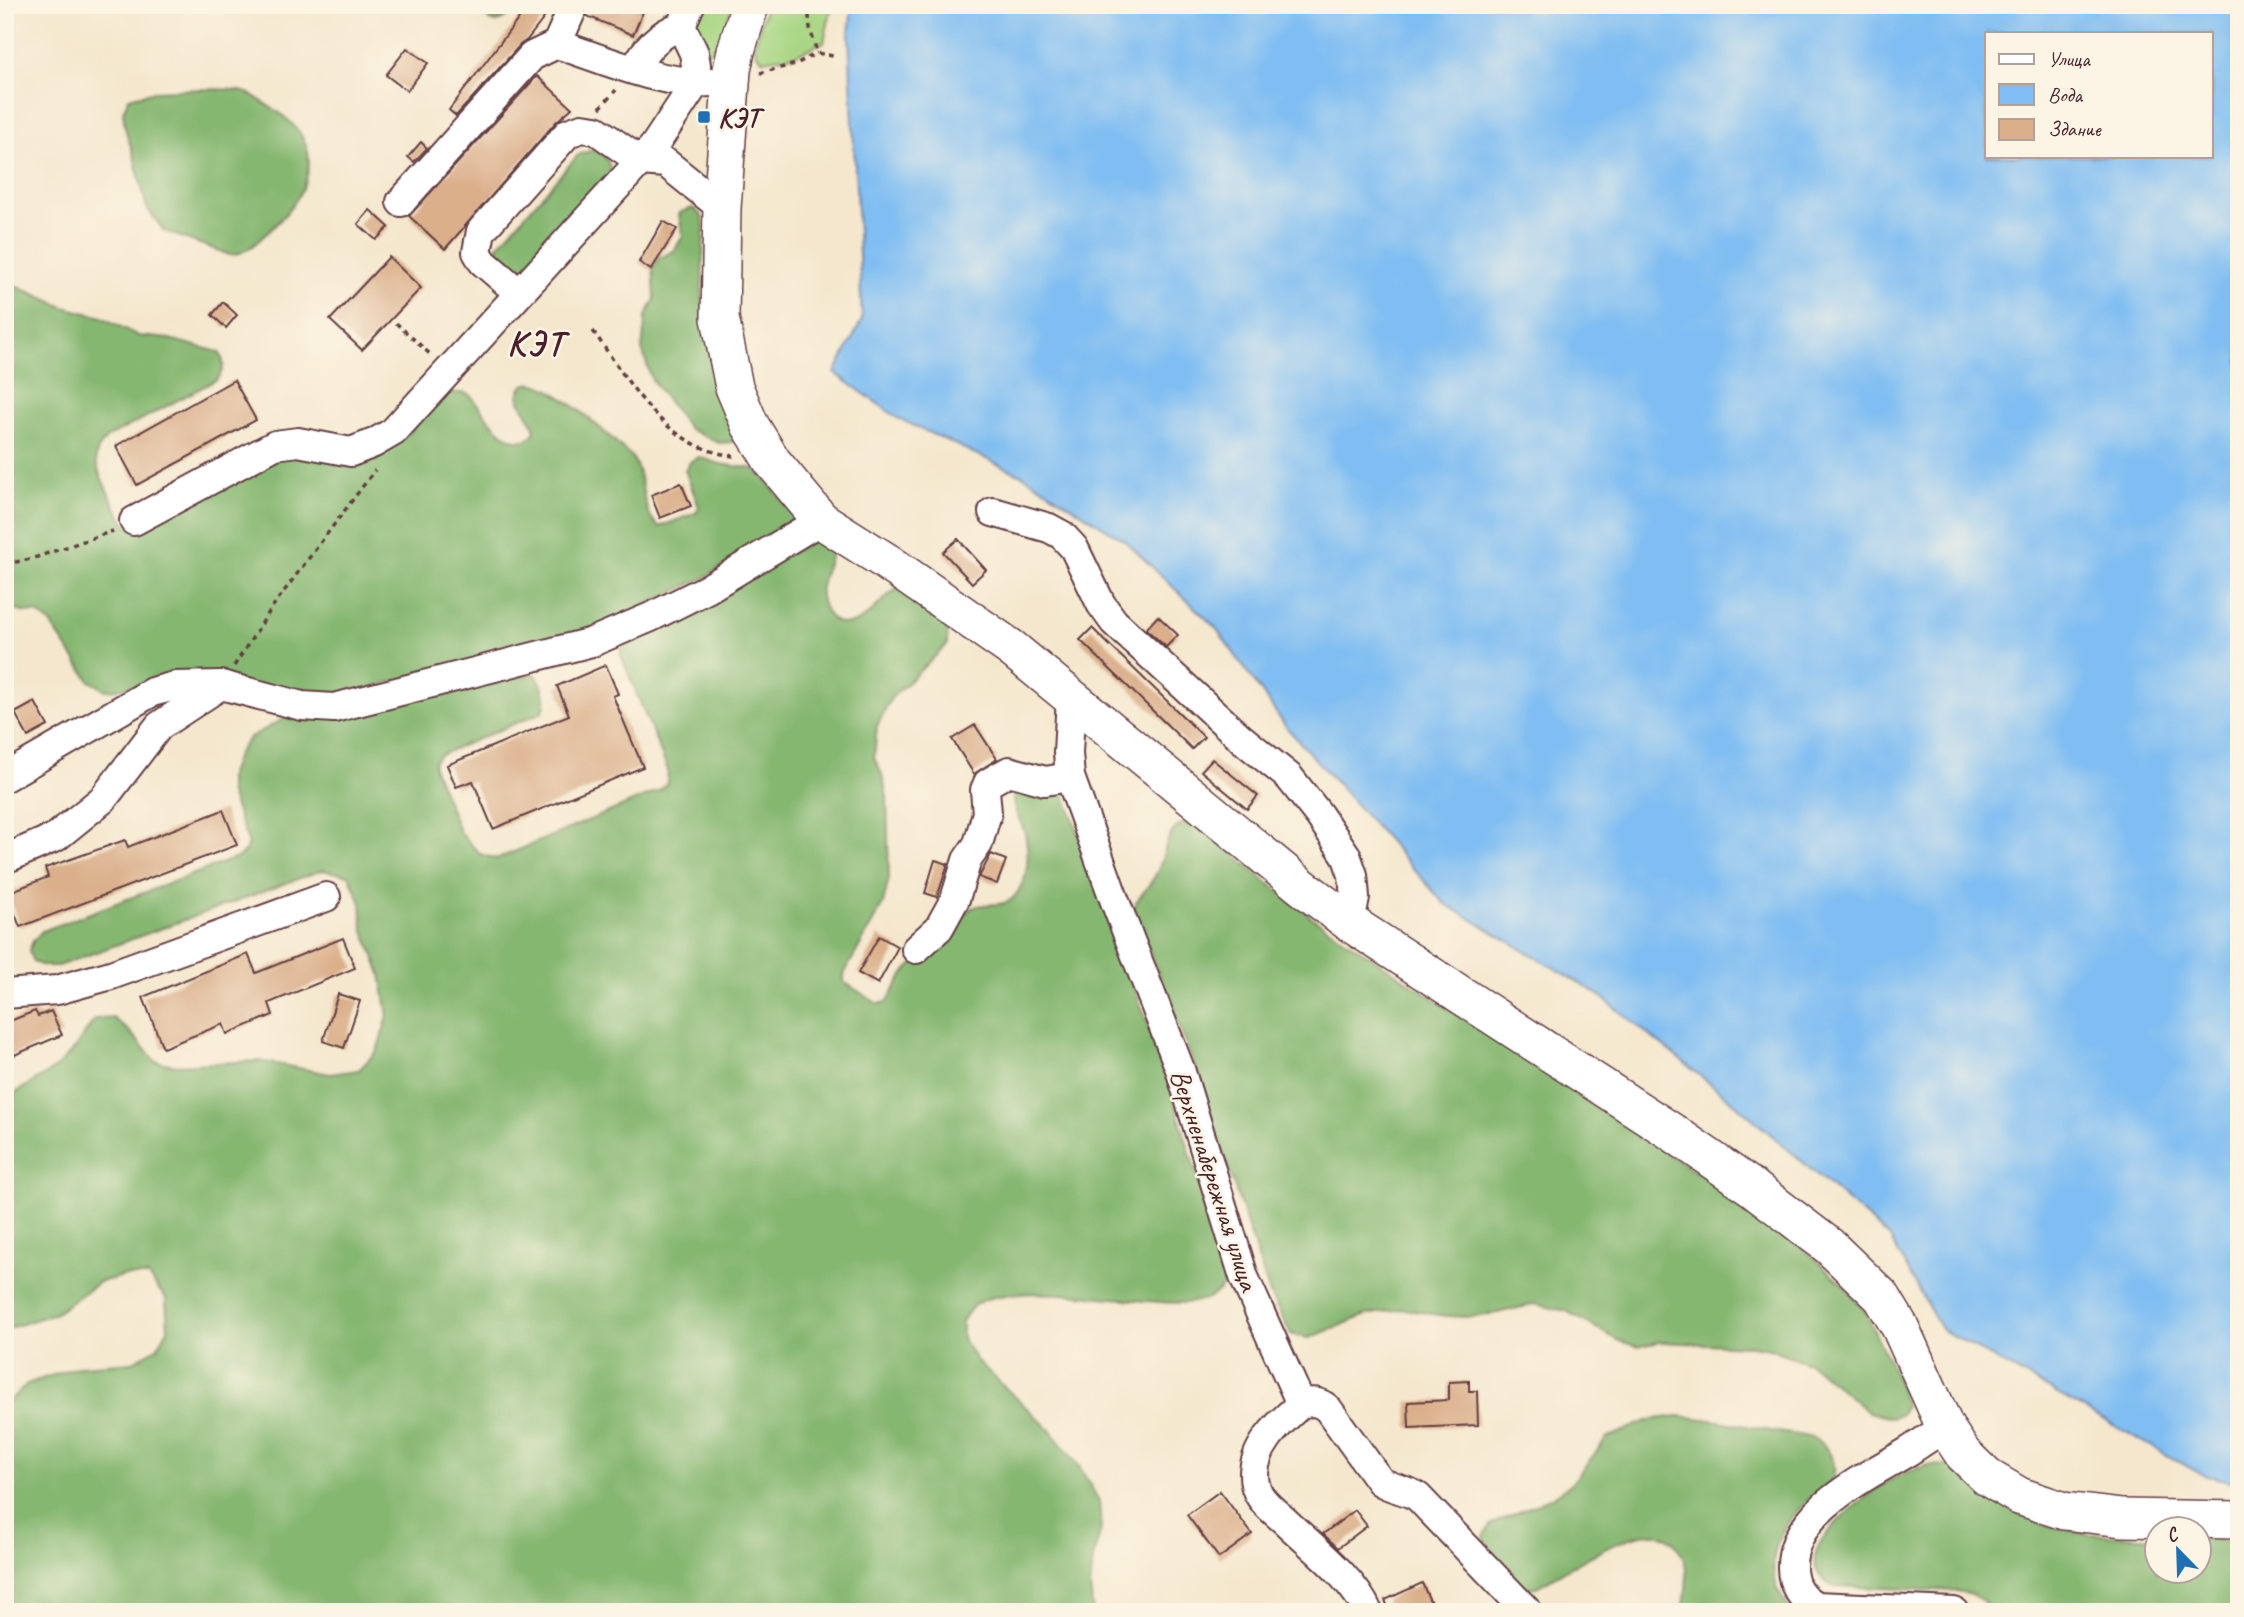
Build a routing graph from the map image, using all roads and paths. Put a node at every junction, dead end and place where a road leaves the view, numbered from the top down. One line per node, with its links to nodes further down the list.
1 (574, 5): 5 (street)
2 (750, 5): 9 (main road)
3 (808, 5): 6 (path)
4 (685, 16): 8 (street); 10 (street)
5 (557, 44): 8 (street); 13 (street)
6 (817, 53): 7 (path); 9 (path)
7 (833, 56)
8 (634, 70): 10 (street); 11 (path)
9 (732, 81): 10 (street); 14 (main road)
10 (695, 83): 12 (street)
11 (582, 128): 12 (street); 15 (street)
12 (640, 161): 14 (street); 15 (street)
13 (401, 202)
14 (722, 208): 20 (main road)
15 (519, 293): 18 (street)
16 (396, 323): 18 (path)
17 (593, 331): 20 (path)
18 (450, 370): 19 (street)
19 (393, 432): 23 (street); 25 (path)
20 (772, 461): 22 (main road)
21 (993, 512): 31 (street)
22 (821, 520): 25 (street); 26 (main road)
23 (134, 521): 24 (path)
24 (5, 564)
25 (221, 685): 27 (street); 29 (street)
26 (1071, 696): 28 (street, Верхненабережная улица); 31 (main road)
27 (5, 777)
28 (1070, 777): 32 (street); 34 (street, Верхненабережная улица)
29 (12, 856)
30 (326, 897): 33 (street)
31 (1350, 923): 35 (main road)
32 (916, 950)
33 (5, 994)
34 (1301, 1404): 37 (street); 38 (street)
35 (1945, 1427): 36 (main road); 39 (street)
36 (2239, 1520)
37 (1521, 1610)
38 (1368, 1612)
39 (1954, 1612)

